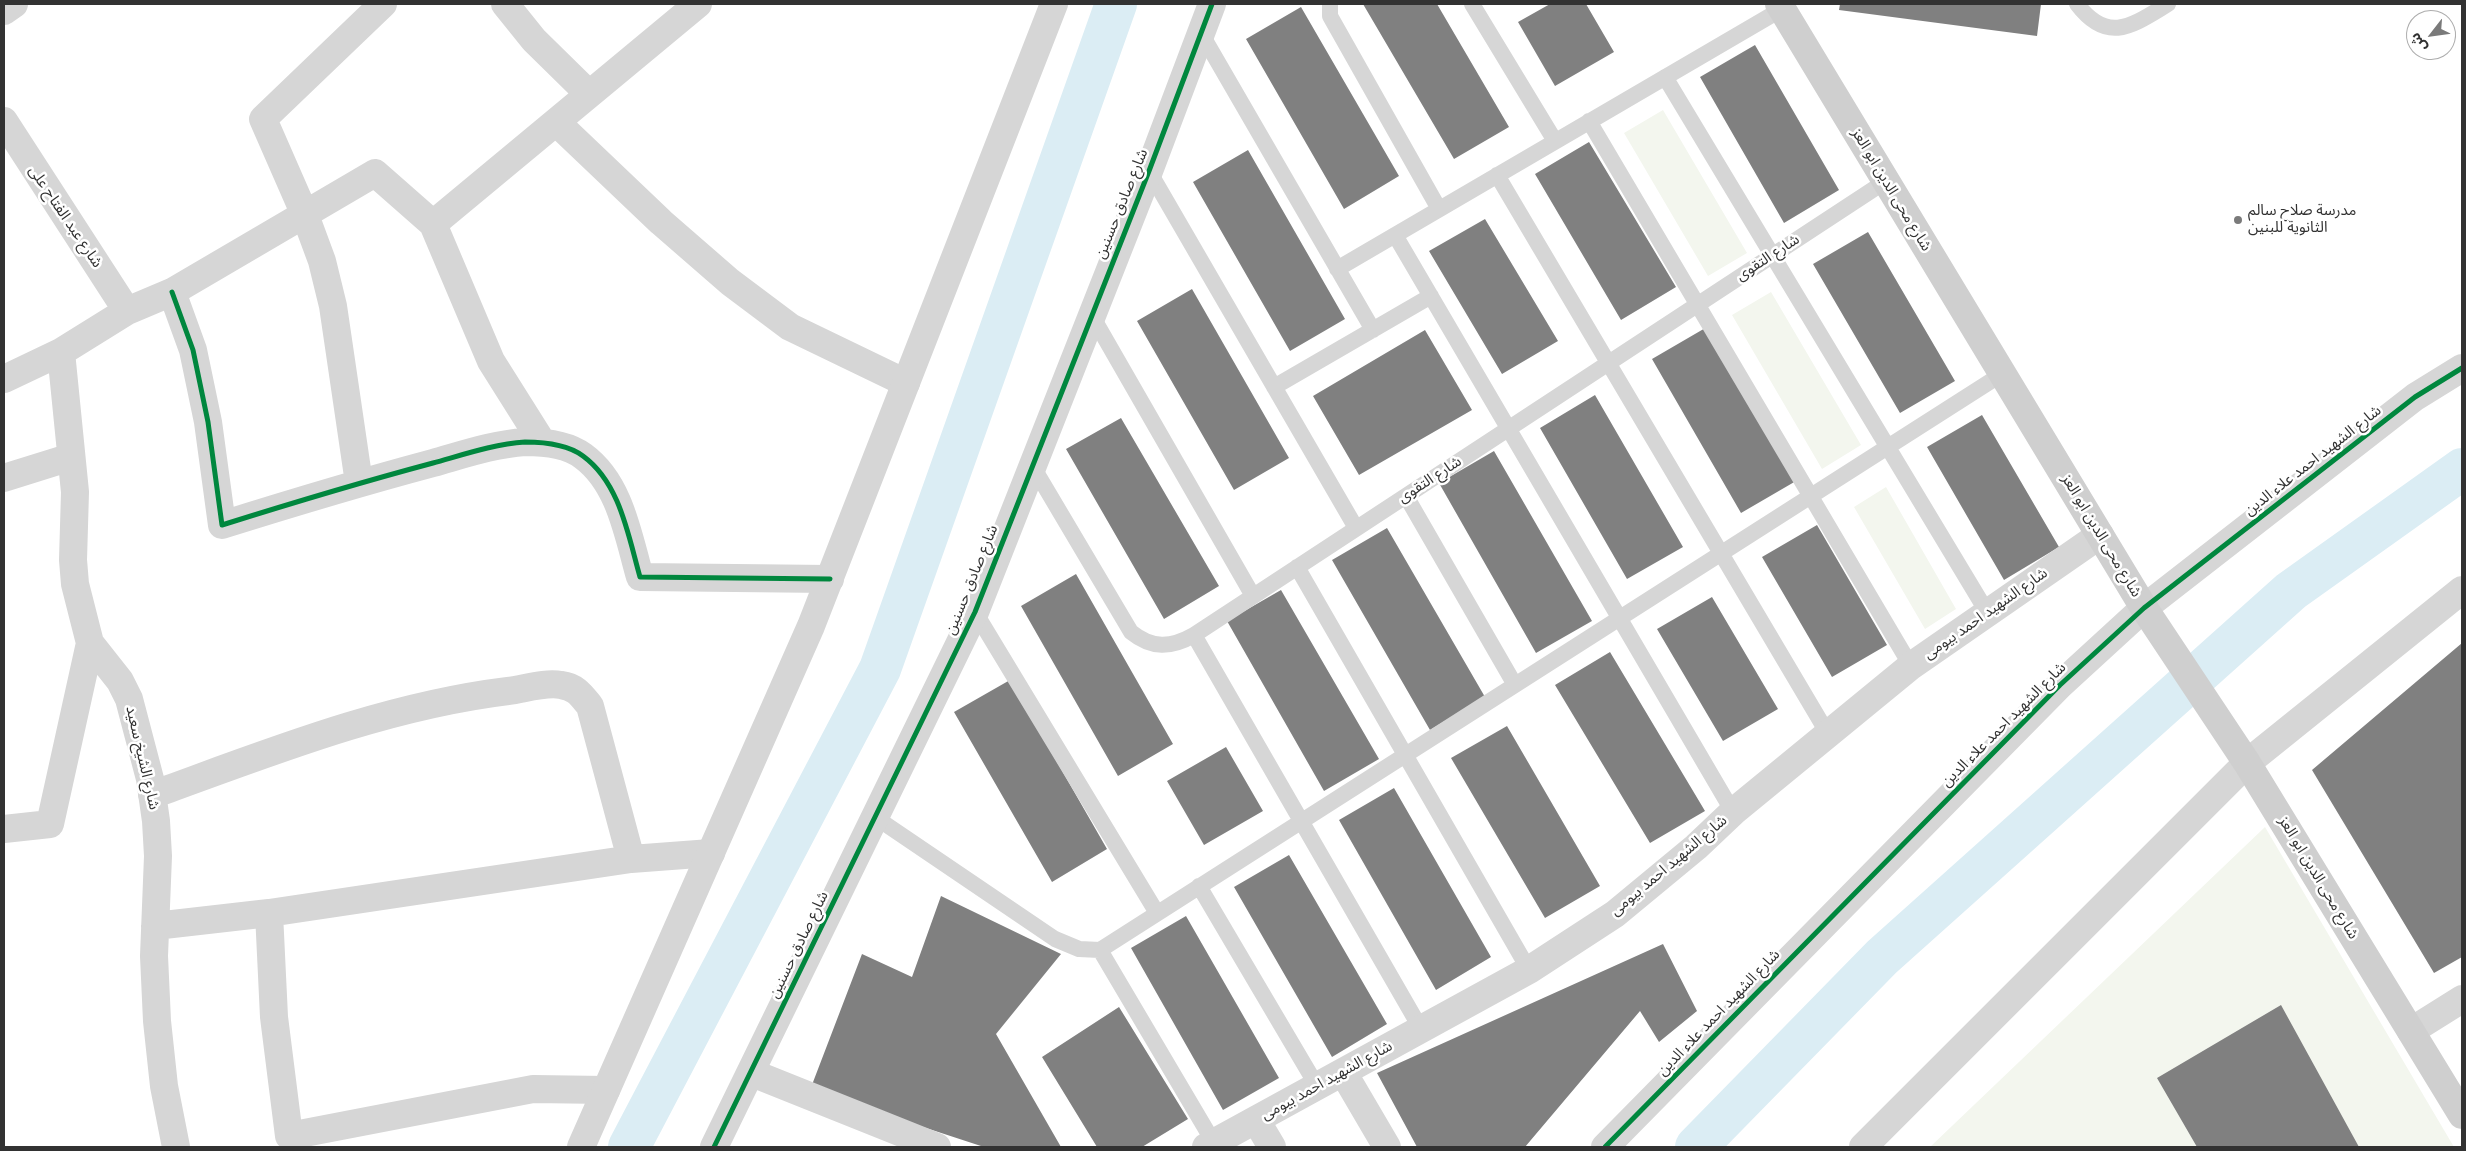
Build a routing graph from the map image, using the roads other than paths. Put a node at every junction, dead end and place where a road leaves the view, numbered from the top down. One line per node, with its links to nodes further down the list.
1 (14, 4): 12 (street)
2 (383, 4): 24 (street)
3 (504, 4): 15 (street)
4 (698, 4): 15 (street)
5 (1054, 4): 40 (street)
6 (1212, 4): 13 (street, شارع صادق حسنين)
7 (1330, 4): 23 (lane)
8 (1472, 4): 19 (lane)
9 (2077, 4): 10 (lane)
10 (2168, 4)
11 (1780, 6): 14 (lane); 22 (main road, شارع محى الدين ابو العز)
12 (4, 11)
13 (1201, 33): 20 (street, شارع صادق حسنين); 28 (lane)
14 (1666, 77): 17 (lane); 27 (lane)
15 (589, 94): 18 (street)
16 (4, 121): 32 (street, شارع عبد الفتاح على)
17 (1589, 121): 19 (lane); 31 (lane)
18 (556, 122): 25 (street); 40 (street)
19 (1555, 141): 21 (lane)
20 (1149, 171): 33 (street, شارع صادق حسنين); 41 (lane)
21 (1497, 175): 23 (lane); 36 (lane)
22 (1886, 181): 27 (lane, شارع التقوى); 38 (main road, شارع محى الدين ابو العز)
23 (1439, 209): 26 (lane)
24 (305, 215): 25 (street); 29 (street); 48 (street)
25 (434, 224): 43 (street)
26 (1396, 235): 28 (lane); 30 (lane)
27 (1772, 256): 31 (lane, شارع التقوى); 44 (lane)
28 (1337, 269): 34 (lane)
29 (172, 292): 32 (street); 48 (street)
30 (1431, 296): 34 (lane); 42 (lane)
31 (1697, 305): 36 (lane, شارع التقوى); 50 (lane)
32 (127, 311): 35 (street)
33 (1091, 314): 46 (street, شارع صادق حسنين); 57 (lane)
34 (1373, 330): 41 (lane)
35 (61, 352): 39 (street); 45 (street, شارع الشيخ سعيد)
36 (1608, 363): 42 (lane, شارع التقوى); 53 (lane)
37 (2462, 368): 58 (street, شارع الشهيد احمد علاء الدين)
38 (2002, 374): 44 (lane); 52 (main road, شارع محى الدين ابو العز)
39 (4, 380)
40 (906, 384): 55 (street)
41 (1274, 387): 51 (lane)
42 (1509, 428): 49 (lane, شارع التقوى); 61 (lane)
43 (542, 442): 48 (street); 55 (street)
44 (1888, 447): 50 (lane); 60 (lane)
45 (71, 457): 47 (street); 63 (street, شارع الشيخ سعيد)
46 (1032, 464): 59 (street, شارع صادق حسنين); 62 (lane, شارع التقوى)
47 (4, 478)
48 (359, 483)
49 (1406, 496): 51 (lane, شارع التقوى); 65 (lane)
50 (1811, 496): 53 (lane); 64 (lane)
51 (1356, 528): 54 (lane, شارع التقوى)
52 (2100, 535): 58 (main road, شارع محى الدين ابو العز); 60 (street, شارع الشهيد احمد بيومى)
53 (1720, 554): 61 (lane); 66 (lane)
54 (1296, 568): 57 (lane, شارع التقوى); 67 (lane)
55 (830, 580): 74 (street)
56 (2462, 590): 68 (street)
57 (1253, 596): 62 (lane, شارع التقوى)
58 (2144, 608): 68 (main road, شارع محى الدين ابو العز); 98 (street, شارع الشهيد احمد علاء الدين)
59 (975, 612): 71 (street, شارع صادق حسنين); 78 (lane)
60 (1987, 612): 64 (street, شارع الشهيد احمد بيومى)
61 (1620, 618): 65 (lane); 70 (lane)
62 (1194, 635): 72 (lane)
63 (90, 643): 69 (street, شارع الشيخ سعيد); 73 (street)
64 (1912, 666): 66 (street, شارع الشهيد احمد بيومى)
65 (1515, 685): 67 (lane)
66 (1828, 734): 70 (street, شارع الشهيد احمد بيومى)
67 (1405, 755): 72 (lane); 81 (lane)
68 (2248, 763): 84 (main road, شارع محى الدين ابو العز); 99 (street)
69 (152, 796): 75 (street); 79 (street, شارع الشيخ سعيد)
70 (1733, 812): 81 (street, شارع الشهيد احمد بيومى)
71 (875, 817): 80 (lane); 86 (street, شارع صادق حسنين)
72 (1301, 821): 76 (lane); 83 (lane)
73 (4, 830)
74 (711, 854): 75 (street); 88 (street)
75 (631, 859): 77 (street)
76 (1199, 886): 78 (lane); 87 (lane)
77 (269, 913): 79 (street); 88 (street)
78 (1158, 913): 80 (lane)
79 (155, 926): 92 (street, شارع الشيخ سعيد)
80 (1100, 950): 91 (lane)
81 (1529, 970): 83 (street, شارع الشهيد احمد بيومى)
82 (2462, 1000): 84 (street)
83 (1421, 1029): 85 (street, شارع الشهيد احمد بيومى)
84 (2411, 1031): 89 (main road, شارع محى الدين ابو العز)
85 (1343, 1072): 87 (street, شارع الشهيد احمد بيومى); 97 (street)
86 (752, 1073): 94 (street, شارع صادق حسنين); 95 (street)
87 (1317, 1086): 90 (street, شارع الشهيد احمد بيومى)
88 (606, 1090): 93 (street)
89 (2462, 1115)
90 (1256, 1120): 91 (street, شارع الشهيد احمد بيومى); 96 (street)
91 (1210, 1145)
92 (176, 1147)
93 (581, 1147)
94 (714, 1147)
95 (938, 1147)
96 (1272, 1147)
97 (1387, 1147)
98 (1606, 1147)
99 (1863, 1147)

